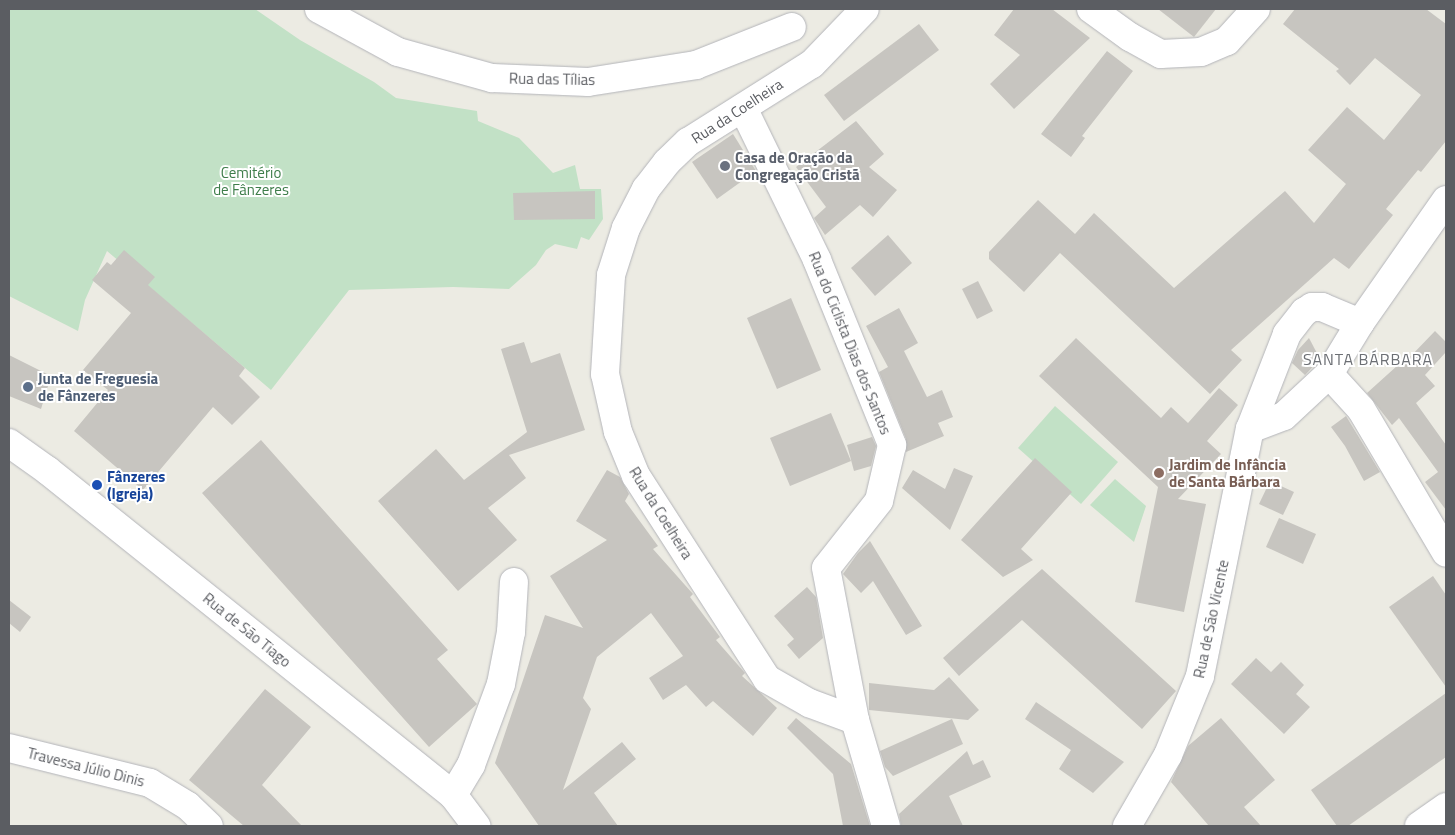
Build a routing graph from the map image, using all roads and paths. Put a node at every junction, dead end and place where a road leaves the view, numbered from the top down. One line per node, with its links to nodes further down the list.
1 (319, 9): 5 (street, Rua das Tílias)
2 (865, 9): 6 (street, Rua da Coelheira)
3 (1091, 9): 4 (street)
4 (1256, 9)
5 (788, 18): 6 (street)
6 (812, 64): 7 (street, Rua da Coelheira)
7 (743, 108): 15 (street, Rua do Ciclista Dias dos Santos); 15 (street, Rua da Coelheira)
8 (1446, 200): 9 (street)
9 (1360, 323): 10 (street); 11 (street, Rua de São Vicente)
10 (1329, 374): 11 (street); 13 (street)
11 (1250, 429): 22 (street, Rua de São Vicente)
12 (9, 443): 17 (street, Rua de São Tiago)
13 (1446, 553)
14 (514, 582): 17 (street)
15 (855, 720): 21 (street)
16 (9, 748): 19 (street, Travessa Júlio Dinis)
17 (453, 795): 20 (street, Rua de São Tiago)
18 (1446, 807): 23 (street)
19 (208, 826)
20 (476, 826)
21 (886, 826)
22 (1127, 826)
23 (1419, 826)

